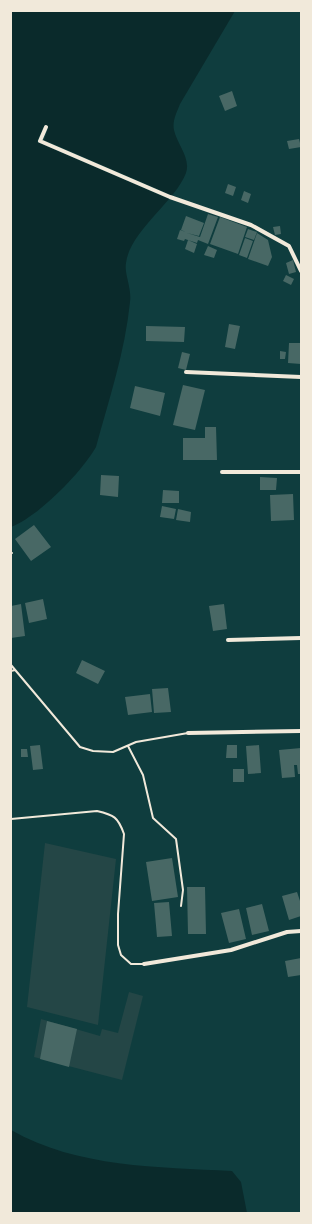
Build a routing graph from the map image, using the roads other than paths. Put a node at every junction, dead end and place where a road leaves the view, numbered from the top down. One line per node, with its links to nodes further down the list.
1 (46, 127): 2 (street)
2 (301, 271)
3 (186, 372): 4 (street)
4 (301, 377)
5 (222, 472): 6 (street)
6 (301, 472)
7 (301, 638): 8 (street)
8 (228, 640)
9 (11, 665): 10 (lane)
10 (15, 670): 11 (lane); 14 (lane)
11 (11, 672)
12 (301, 731): 13 (street)
13 (188, 733): 14 (lane)
14 (128, 746): 16 (lane)
15 (11, 819): 18 (lane)
16 (181, 906)
17 (301, 931): 18 (street)
18 (144, 964)

